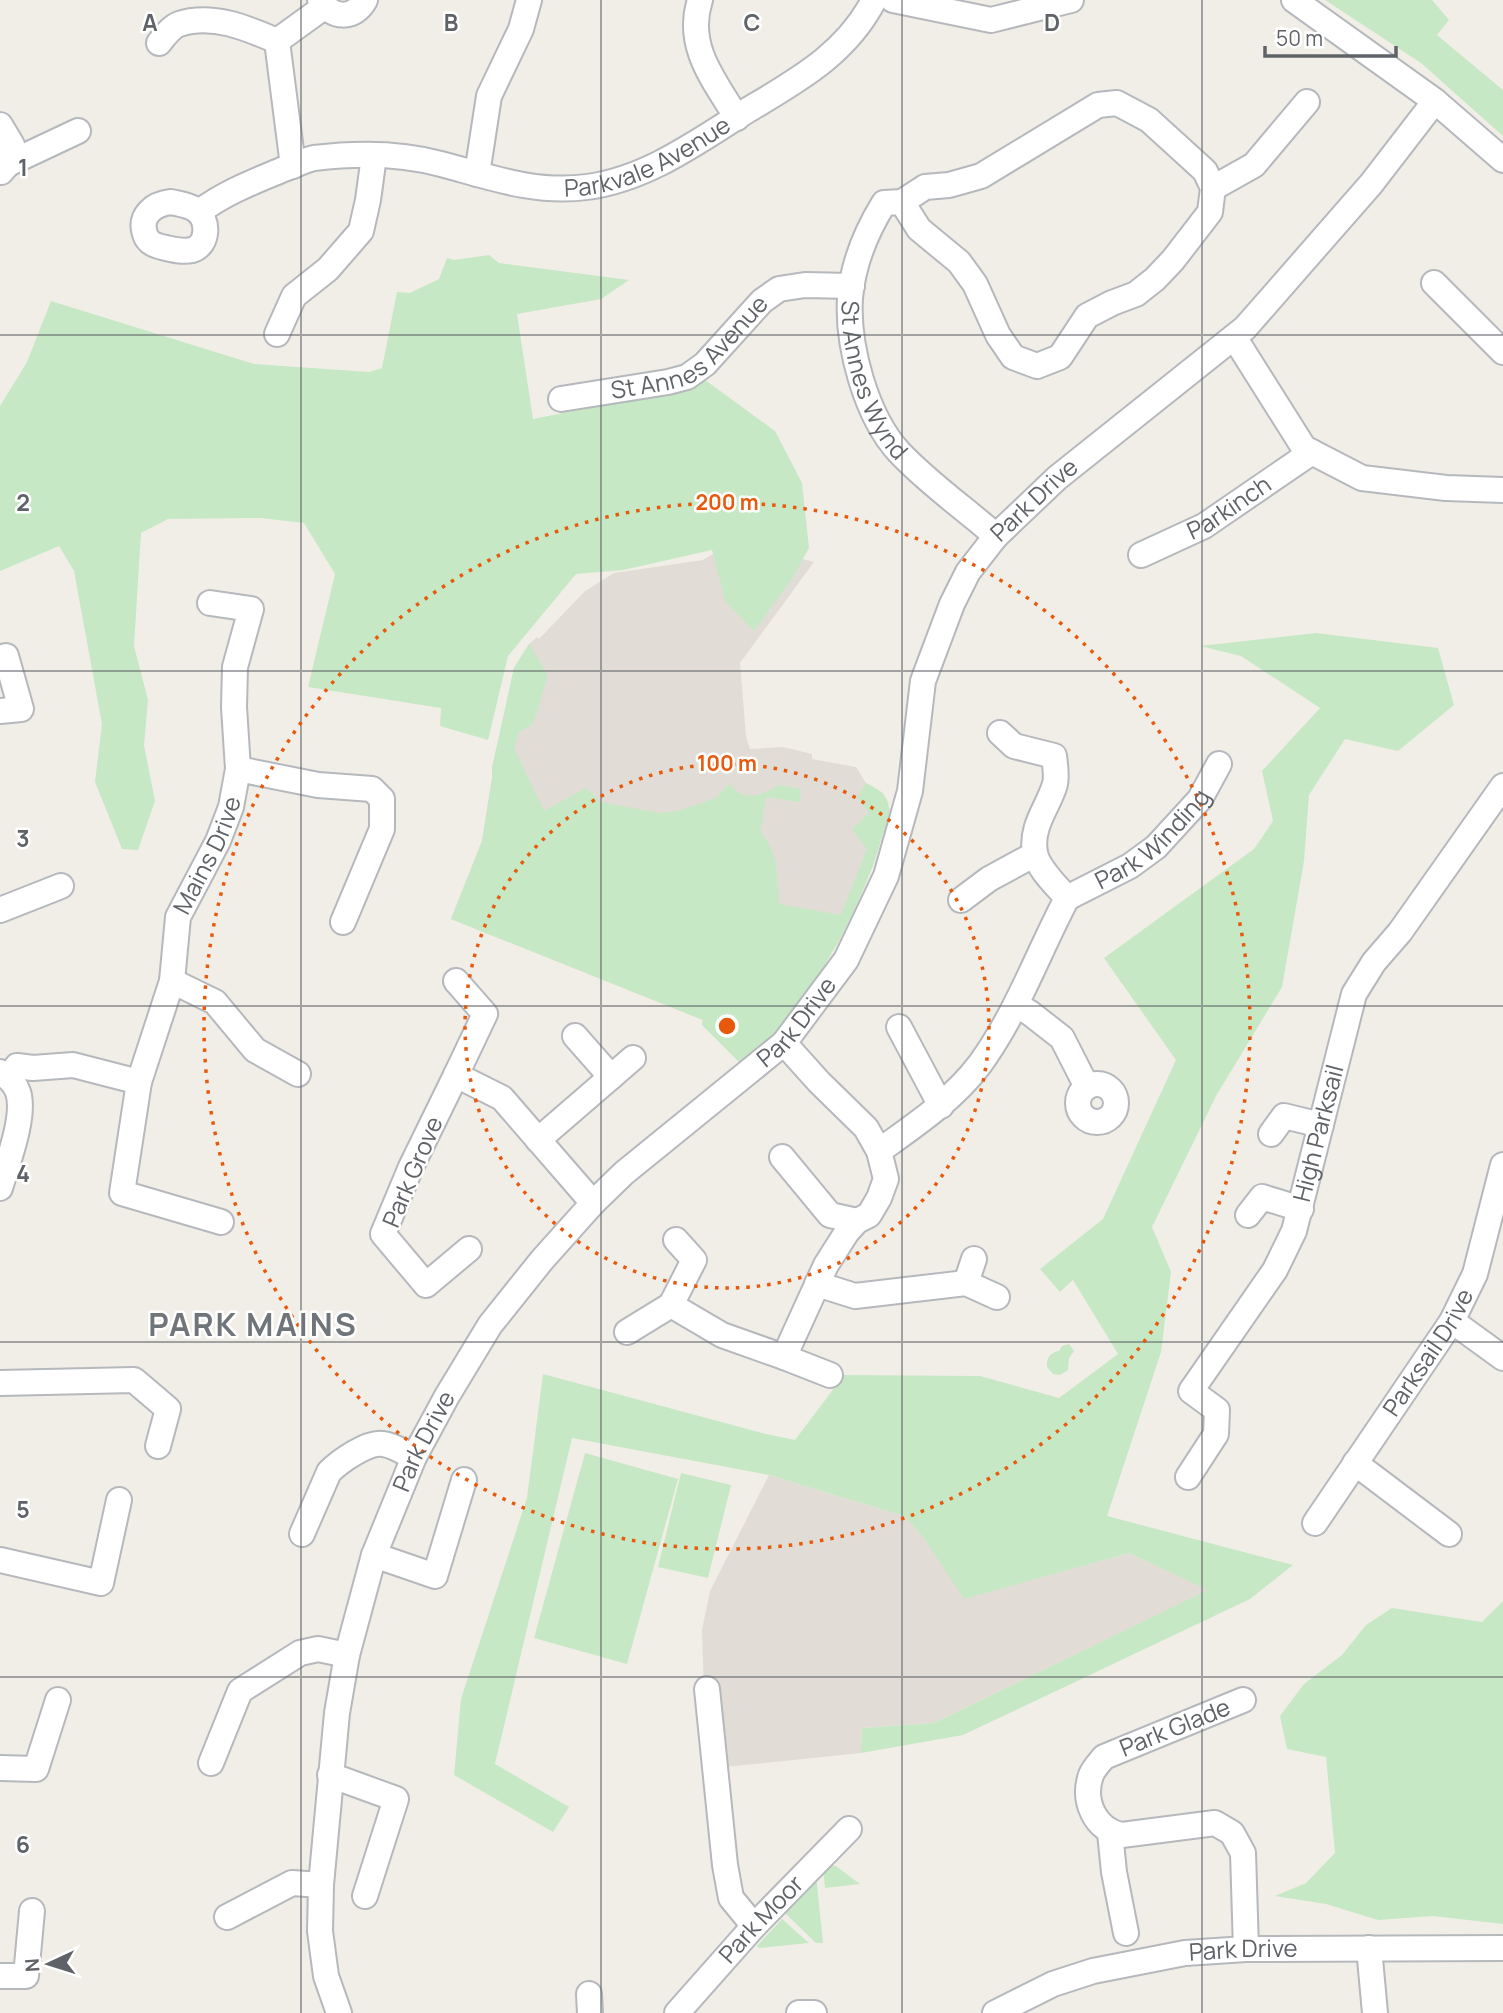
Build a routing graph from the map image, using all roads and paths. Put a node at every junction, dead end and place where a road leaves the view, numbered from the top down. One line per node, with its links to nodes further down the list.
1 (365, 0): 8 (street)
2 (529, 0): 20 (street)
3 (700, 0): 13 (street)
4 (874, 0): 13 (street, Parkvale Avenue)
5 (893, 0): 6 (street)
6 (1071, 0)
7 (1294, 0): 11 (street)
8 (322, 4): 9 (street)
9 (277, 41): 10 (street); 18 (street)
10 (159, 43)
11 (1435, 101): 17 (street); 27 (street, Park Drive)
12 (1307, 102): 21 (street)
13 (737, 118): 20 (street, Parkvale Avenue)
14 (0, 125): 19 (street)
15 (78, 131): 19 (street)
16 (374, 156): 18 (street, Parkvale Avenue); 20 (street, Parkvale Avenue); 26 (street)
17 (1503, 160)
18 (293, 166): 23 (street, Parkvale Avenue)
19 (4, 168)
20 (477, 174)
21 (1213, 188): 22 (street, St Annes Wynd); 22 (street)
22 (902, 202): 25 (street, St Annes Wynd)
23 (199, 212)
24 (1434, 283): 28 (street)
25 (852, 286): 29 (street, St Annes Avenue); 32 (street, St Annes Wynd)
26 (277, 334)
27 (1234, 337): 30 (street); 32 (street, Park Drive)
28 (1503, 352)
29 (561, 399)
30 (1312, 452): 31 (street); 33 (street, Parkinch)
31 (1503, 490)
32 (996, 536): 52 (street, Park Drive)
33 (1140, 555)
34 (210, 603): 39 (street, Mains Drive)
35 (6, 656): 36 (street)
36 (0, 711)
37 (1000, 733): 41 (street)
38 (1219, 764): 43 (street, Park Winding)
39 (238, 769): 46 (street, Mains Drive); 47 (street, Mains Drive)
40 (1503, 786): 61 (street, High Parksail)
41 (1035, 854): 43 (street, Park Winding); 44 (street)
42 (61, 886): 45 (street)
43 (1067, 898): 49 (street, Park Winding)
44 (961, 900)
45 (0, 910)
46 (343, 922)
47 (173, 981): 54 (street); 58 (street, Mains Drive)
48 (456, 981): 56 (street, Park Grove)
49 (1016, 1005): 59 (street); 60 (street, Park Winding)
50 (899, 1027): 60 (street)
51 (575, 1036): 57 (street)
52 (784, 1043): 64 (street); 68 (street, Park Drive)
53 (633, 1058): 57 (street)
54 (298, 1074)
55 (4, 1075): 58 (street); 67 (street)
56 (456, 1075): 63 (street); 74 (street, Park Grove)
57 (611, 1077): 63 (street)
58 (139, 1082): 72 (street, Mains Drive)
59 (1087, 1087)
60 (941, 1106): 64 (street, Park Winding)
61 (1321, 1125): 62 (street); 69 (street, High Parksail)
62 (1271, 1134)
63 (538, 1140): 68 (street)
64 (879, 1150): 71 (street)
65 (782, 1157): 71 (street)
66 (1503, 1166): 80 (street, Parksail Drive)
67 (0, 1188)
68 (593, 1203): 87 (street, Park Drive)
69 (1301, 1209): 70 (street); 89 (street, High Parksail)
70 (1248, 1215)
71 (857, 1221): 77 (street)
72 (221, 1222)
73 (676, 1240): 79 (street)
74 (469, 1249)
75 (974, 1258): 76 (street)
76 (966, 1283): 77 (street); 78 (street)
77 (817, 1284): 82 (street)
78 (997, 1297)
79 (671, 1304): 81 (street); 82 (street)
80 (1452, 1321): 83 (street); 88 (street, Parksail Drive)
81 (627, 1332)
82 (784, 1357): 84 (street)
83 (1503, 1358)
84 (830, 1375)
85 (0, 1384): 86 (street)
86 (158, 1446)
87 (414, 1457): 93 (street); 95 (street, Park Drive)
88 (1355, 1463): 92 (street, Parksail Drive); 94 (street)
89 (1188, 1477)
90 (464, 1480): 95 (street)
91 (119, 1500): 96 (street)
92 (1315, 1522)
93 (302, 1534)
94 (1449, 1534)
95 (374, 1555): 97 (street, Park Drive)
96 (0, 1560)
97 (347, 1655): 101 (street); 103 (street, Park Drive)
98 (708, 1689): 110 (street)
99 (58, 1700): 102 (street)
100 (1243, 1700): 105 (street, Park Glade)
101 (211, 1763)
102 (0, 1768)
103 (330, 1775): 106 (street, Park Drive); 107 (street)
104 (849, 1829): 110 (street, Park Moor)
105 (1110, 1833): 111 (street); 114 (street)
106 (321, 1885): 109 (street); 117 (street, Park Drive)
107 (365, 1896)
108 (32, 1911): 115 (street)
109 (227, 1917)
110 (754, 1926): 116 (street, Park Moor)
111 (1126, 1933)
112 (1369, 1948): 113 (street, Park Drive); 114 (street, Park Drive); 121 (street)
113 (1503, 1948)
114 (1246, 1949): 120 (street, Park Drive)
115 (0, 1976)
116 (686, 2010)
117 (339, 2013)
118 (799, 2013): 119 (street)
119 (814, 2013)
120 (995, 2013)
121 (1375, 2013)

